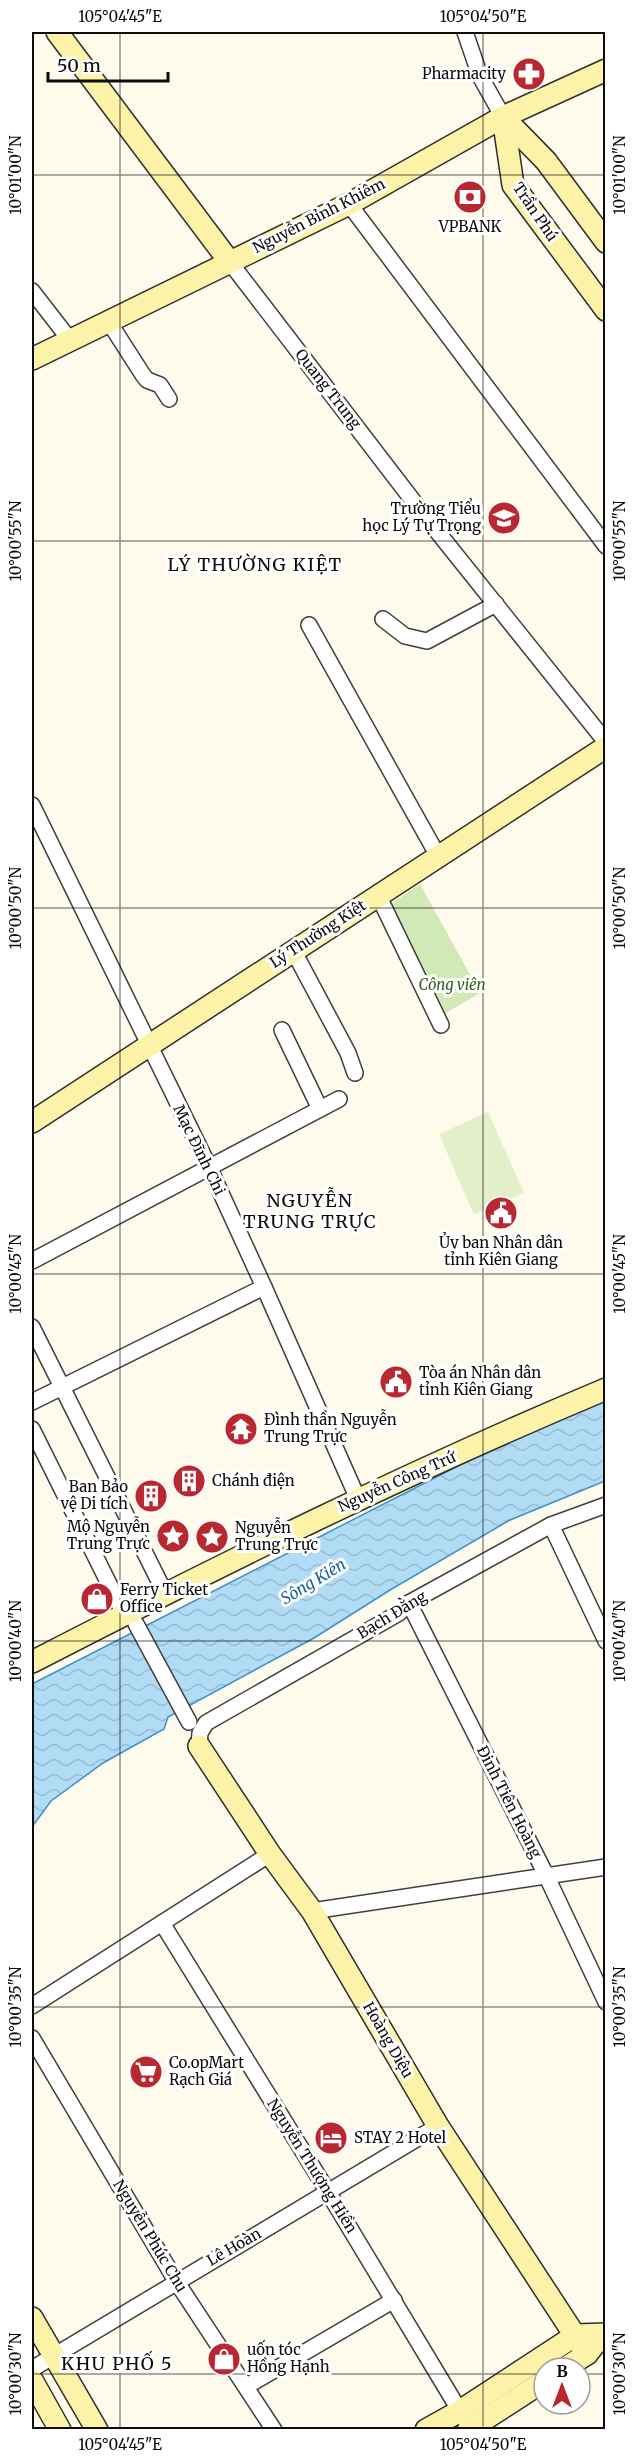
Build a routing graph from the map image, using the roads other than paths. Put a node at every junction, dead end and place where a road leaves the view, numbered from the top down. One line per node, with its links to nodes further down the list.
1 (57, 32): 7 (street, Quang Trung)
2 (465, 32): 4 (street)
3 (606, 70): 4 (street, Nguyễn Bỉnh Khiêm)
4 (503, 117): 5 (street, Nguyễn Bỉnh Khiêm); 6 (street); 9 (street, Trần Phú)
5 (349, 204): 7 (street, Nguyễn Bỉnh Khiêm); 14 (street)
6 (606, 242)
7 (229, 261): 10 (street, Nguyễn Bỉnh Khiêm); 15 (street, Quang Trung)
8 (32, 291): 11 (street)
9 (606, 310)
10 (109, 322): 11 (street, Nguyễn Bỉnh Khiêm); 13 (street)
11 (70, 340): 12 (street, Nguyễn Bỉnh Khiêm)
12 (32, 359)
13 (169, 399)
14 (606, 546)
15 (496, 604): 16 (street); 18 (street, Quang Trung)
16 (382, 619)
17 (309, 624): 21 (street)
18 (606, 742)
19 (606, 747): 21 (street, Lý Thường Kiệt)
20 (32, 805): 26 (street, Mạc Đĩnh Chi)
21 (438, 856): 22 (street, Lý Thường Kiệt)
22 (378, 895): 23 (street, Lý Thường Kiệt); 24 (street)
23 (293, 950): 26 (street, Lý Thường Kiệt); 27 (street)
24 (441, 1025)
25 (282, 1030): 29 (street)
26 (147, 1045): 30 (street, Lý Thường Kiệt); 31 (street, Mạc Đĩnh Chi)
27 (355, 1073)
28 (339, 1099): 29 (street)
29 (320, 1109): 31 (street)
30 (32, 1122)
31 (209, 1167): 32 (street); 33 (street, Mạc Đĩnh Chi)
32 (32, 1262)
33 (264, 1287): 35 (street); 39 (street, Mạc Đĩnh Chi)
34 (32, 1328): 35 (street)
35 (62, 1386): 37 (street); 42 (street)
36 (606, 1389): 39 (street, Nguyễn Công Trứ)
37 (32, 1402)
38 (32, 1429): 44 (street)
39 (358, 1499): 42 (street, Nguyễn Công Trứ)
40 (606, 1505): 41 (street, Bạch Đằng)
41 (551, 1525): 43 (street, Bạch Đằng); 45 (street)
42 (165, 1593): 44 (street, Nguyễn Công Trứ)
43 (409, 1604): 48 (street, Bạch Đằng); 51 (street, Đinh Tiên Hoàng)
44 (130, 1619): 46 (street, Nguyễn Công Trứ); 47 (street)
45 (606, 1641)
46 (32, 1662)
47 (189, 1722)
48 (199, 1746): 49 (street, Hoàng Diệu)
49 (270, 1854): 52 (street, Hoàng Diệu); 53 (street)
50 (606, 1867): 51 (street)
51 (546, 1875): 52 (street); 54 (street, Đinh Tiên Hoàng)
52 (312, 1911): 57 (street, Hoàng Diệu)
53 (162, 1923): 55 (street); 58 (street, Nguyễn Thượng Hiền)
54 (606, 2002)
55 (32, 2006)
56 (32, 2037): 59 (street, Nguyễn Phúc Chu)
57 (438, 2126): 58 (street, Lê Hoàn); 63 (street, Hoàng Diệu)
58 (328, 2192): 59 (street, Lê Hoàn); 60 (street, Nguyễn Thượng Hiền)
59 (176, 2281): 65 (street, Lê Hoàn); 69 (street, Nguyễn Phúc Chu)
60 (394, 2301): 69 (street); 71 (street, Nguyễn Thượng Hiền)
61 (32, 2318): 65 (street)
62 (604, 2334): 63 (street); 64 (street)
63 (576, 2335): 64 (street, Hoàng Diệu); 71 (street)
64 (587, 2354): 66 (street)
65 (55, 2355): 67 (street, Lê Hoàn); 73 (street)
66 (584, 2356)
67 (32, 2369)
68 (32, 2380): 72 (street)
69 (247, 2386): 74 (street, Nguyễn Phúc Chu)
70 (532, 2387): 71 (street)
71 (466, 2423): 75 (street)
72 (60, 2430)
73 (97, 2430)
74 (274, 2430)
75 (426, 2430)

